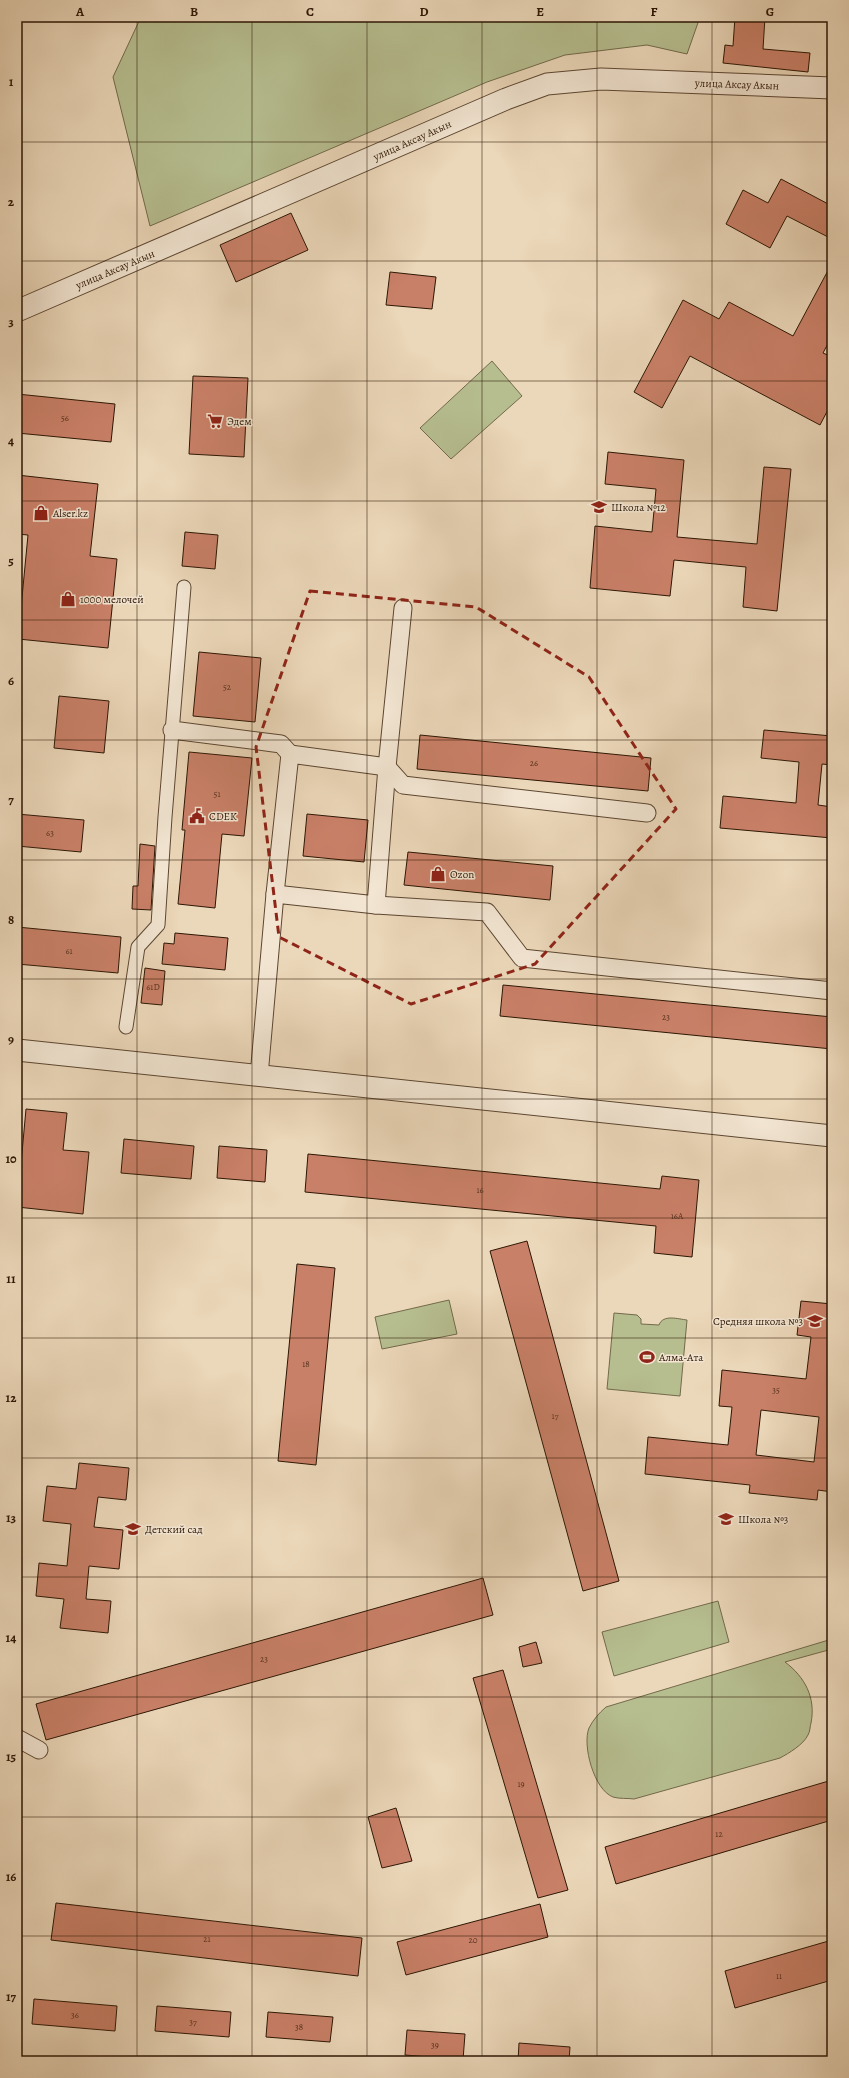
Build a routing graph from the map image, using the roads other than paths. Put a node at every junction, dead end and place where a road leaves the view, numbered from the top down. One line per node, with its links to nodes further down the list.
1 (832, 88): 2 (street, улица Аксау Акын)
2 (17, 311)
3 (184, 588): 5 (street)
4 (403, 608): 7 (street)
5 (172, 730): 6 (street); 12 (street)
6 (290, 754): 7 (street); 9 (street)
7 (387, 767): 8 (street); 10 (street)
8 (647, 813)
9 (275, 894): 10 (street); 14 (street)
10 (376, 905): 11 (street)
11 (832, 991)
12 (126, 1026)
13 (17, 1050): 14 (street)
14 (259, 1076): 15 (street)
15 (832, 1136)
16 (17, 1738): 17 (street)
17 (39, 1750)

